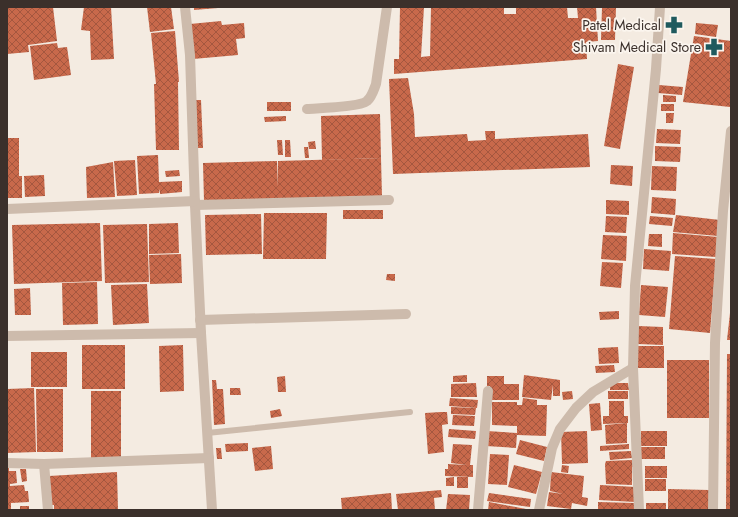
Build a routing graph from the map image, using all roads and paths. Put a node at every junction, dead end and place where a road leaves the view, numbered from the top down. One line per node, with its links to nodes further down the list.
1 (185, 7): 7 (street)
2 (387, 7): 4 (street)
3 (660, 7): 13 (street)
4 (308, 109)
5 (731, 131): 25 (street)
6 (389, 200): 7 (street)
7 (195, 203): 8 (street); 10 (street)
8 (7, 209)
9 (406, 314): 10 (street)
10 (200, 320): 11 (street)
11 (200, 333): 12 (street); 16 (street)
12 (7, 336)
13 (633, 368): 23 (street); 24 (street)
14 (488, 391): 22 (street)
15 (410, 412): 16 (lane)
16 (207, 433): 17 (street)
17 (209, 458): 19 (street); 21 (street)
18 (7, 463): 19 (street)
19 (44, 464): 20 (street)
20 (48, 510)
21 (212, 510)
22 (478, 510)
23 (539, 510)
24 (639, 510)
25 (713, 510)

